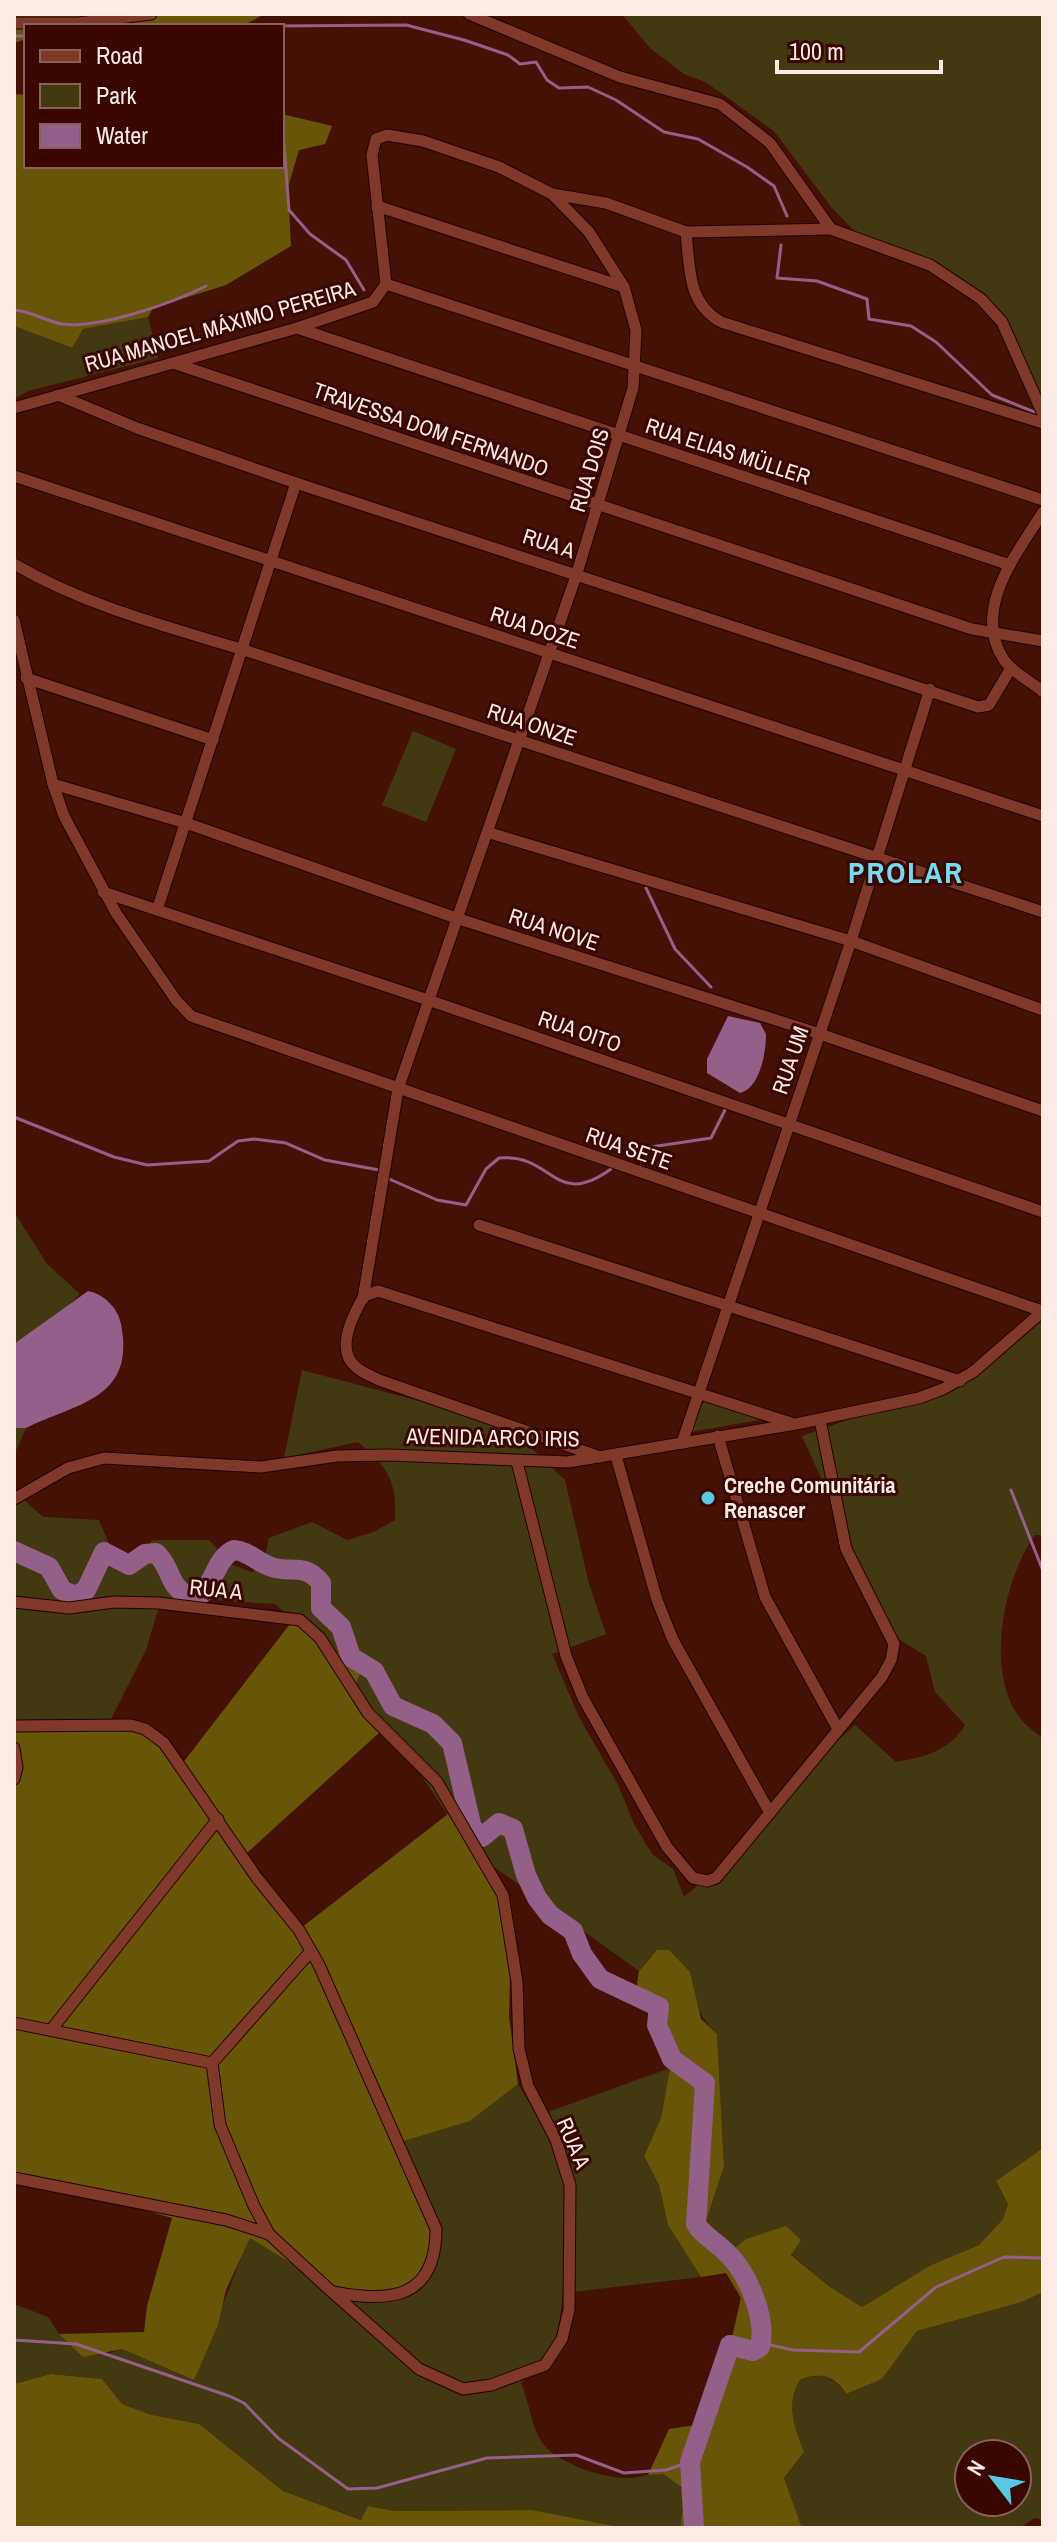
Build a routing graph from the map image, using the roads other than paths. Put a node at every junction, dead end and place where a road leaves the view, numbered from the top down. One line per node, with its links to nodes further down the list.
1 (151, 14): 3 (street)
2 (469, 14): 6 (street)
3 (14, 23)
4 (552, 194): 5 (street, RUA MANOEL MÁXIMO PEREIRA); 7 (street, RUA MANOEL MÁXIMO PEREIRA); 9 (street, RUA DOIS)
5 (377, 206): 8 (street, RUA MANOEL MÁXIMO PEREIRA); 9 (street)
6 (831, 229): 7 (street, RUA MANOEL MÁXIMO PEREIRA); 15 (street)
7 (686, 232): 16 (street)
8 (386, 284): 10 (street, RUA MANOEL MÁXIMO PEREIRA); 12 (street)
9 (624, 287): 12 (street, RUA DOIS)
10 (297, 328): 11 (street, RUA MANOEL MÁXIMO PEREIRA); 17 (street, RUA ELIAS MÜLLER)
11 (174, 363): 13 (street, RUA MANOEL MÁXIMO PEREIRA); 21 (street, TRAVESSA DOM FERNANDO)
12 (636, 366): 17 (street, RUA DOIS); 20 (street)
13 (58, 395): 14 (street, RUA MANOEL MÁXIMO PEREIRA); 19 (street, RUA A)
14 (14, 408)
15 (1043, 414)
16 (1043, 423)
17 (620, 437): 21 (street, RUA DOIS); 25 (street, RUA ELIAS MÜLLER)
18 (14, 476): 23 (street, RUA DOZE)
19 (296, 483): 23 (street); 26 (street, RUA A)
20 (1043, 500)
21 (600, 506): 26 (street, RUA DOIS); 28 (street, TRAVESSA DOM FERNANDO)
22 (1043, 512): 25 (street)
23 (271, 561): 30 (street); 31 (street, RUA DOZE)
24 (14, 564): 30 (street, RUA ONZE)
25 (1010, 565): 28 (street)
26 (577, 573): 31 (street, RUA DOIS); 34 (street, RUA A)
27 (14, 620): 33 (street)
28 (996, 631): 29 (street, TRAVESSA DOM FERNANDO); 32 (street)
29 (1043, 641)
30 (244, 650): 36 (street); 37 (street, RUA ONZE)
31 (549, 653): 37 (street, RUA DOIS); 38 (street, RUA DOZE)
32 (1011, 668): 34 (street, RUA A); 35 (street)
33 (26, 678): 36 (street); 39 (street)
34 (930, 689): 38 (street, RUA UM)
35 (1043, 692)
36 (213, 740): 41 (street)
37 (520, 741): 42 (street, RUA DOIS); 43 (street, RUA ONZE)
38 (906, 769): 40 (street, RUA DOZE); 43 (street, RUA UM)
39 (53, 784): 41 (street, RUA NOVE); 44 (street)
40 (1043, 816)
41 (186, 823): 45 (street); 47 (street, RUA NOVE)
42 (490, 833): 47 (street, RUA DOIS); 48 (street)
43 (878, 857): 46 (street, RUA ONZE); 48 (street, RUA UM)
44 (103, 892): 45 (street, RUA OITO); 52 (street, RUA SETE)
45 (157, 910): 49 (street, RUA OITO)
46 (1043, 912)
47 (459, 919): 49 (street, RUA DOIS); 51 (street, RUA NOVE)
48 (851, 941): 50 (street); 51 (street, RUA UM)
49 (431, 1001): 52 (street, RUA DOIS); 54 (street, RUA OITO)
50 (1043, 1010)
51 (820, 1034): 53 (street, RUA NOVE); 54 (street, RUA UM)
52 (398, 1089): 56 (street, RUA SETE); 58 (street, RUA DOIS)
53 (1043, 1111)
54 (789, 1125): 55 (street, RUA OITO); 56 (street, RUA UM)
55 (1043, 1212)
56 (759, 1213): 59 (street, RUA UM); 60 (street, RUA SETE)
57 (479, 1225): 59 (street)
58 (363, 1299): 62 (street); 67 (street)
59 (728, 1305): 61 (street); 62 (street, RUA UM)
60 (1043, 1311): 61 (street, AVENIDA ARCO IRIS)
61 (960, 1381): 63 (street, AVENIDA ARCO IRIS)
62 (699, 1392): 64 (street); 66 (street, RUA UM)
63 (820, 1420): 64 (street, AVENIDA ARCO IRIS); 72 (street)
64 (796, 1424): 65 (street, AVENIDA ARCO IRIS)
65 (718, 1436): 66 (street, AVENIDA ARCO IRIS); 72 (street)
66 (682, 1443): 67 (street, AVENIDA ARCO IRIS)
67 (610, 1457): 68 (street, AVENIDA ARCO IRIS); 75 (street)
68 (517, 1462): 69 (street, AVENIDA ARCO IRIS); 75 (street)
69 (14, 1499)
70 (14, 1602): 83 (street, RUA A)
71 (14, 1726): 76 (street)
72 (838, 1729): 75 (street)
73 (14, 1748): 74 (street)
74 (14, 1779)
75 (770, 1813)
76 (218, 1819): 77 (street); 79 (street)
77 (311, 1951): 80 (street); 83 (street)
78 (14, 2023): 79 (street)
79 (51, 2030): 80 (street)
80 (212, 2063): 82 (street, RUA A)
81 (14, 2178): 82 (street)
82 (269, 2234): 83 (street, RUA A)
83 (331, 2291)

